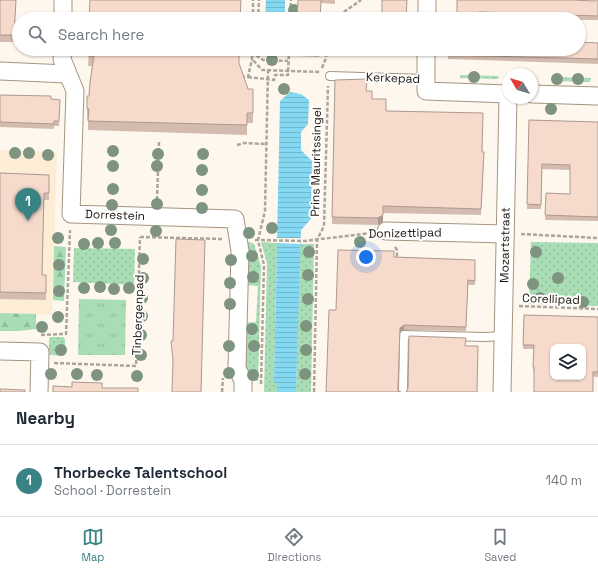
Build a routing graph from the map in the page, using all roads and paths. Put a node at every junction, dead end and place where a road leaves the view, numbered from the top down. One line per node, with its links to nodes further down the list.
1 (64, 0): 7 (street)
2 (253, 0): 8 (path)
3 (259, 0): 9 (path)
4 (291, 0): 10 (path)
5 (361, 0): 11 (path)
6 (428, 0): 12 (street)
7 (63, 12)
8 (253, 12)
9 (258, 12)
10 (290, 12)
11 (344, 12)
12 (427, 12)
13 (62, 56): 23 (street, Dorrestein)
14 (257, 56): 18 (path)
15 (288, 56): 18 (path)
16 (426, 56): 27 (street, Kerkepad)
17 (252, 59): 19 (path); 26 (path)
18 (288, 60): 20 (path)
19 (268, 70): 20 (path); 28 (path)
20 (288, 70): 22 (path); 28 (path)
21 (0, 71): 23 (street)
22 (320, 72)
23 (68, 74): 36 (street, Dorrestein)
24 (330, 76): 27 (lane, Kerkepad); 44 (path, Prins Mauritssingel)
25 (238, 77): 26 (path)
26 (248, 77): 28 (path)
27 (425, 79): 29 (street)
28 (268, 80): 34 (path)
29 (502, 94)
30 (538, 94): 31 (street)
31 (598, 96)
32 (508, 104): 39 (street, Mozartstraat)
33 (159, 142): 37 (path, Tinbergenpad)
34 (267, 144): 35 (path); 51 (path)
35 (237, 145)
36 (71, 214): 37 (street, Dorrestein); 50 (path)
37 (149, 216): 40 (path, Tinbergenpad); 42 (street, Dorrestein)
38 (386, 231): 39 (street, Donizettipad); 44 (path, Donizettipad); 45 (path)
39 (505, 234): 41 (path); 46 (street, Mozartstraat)
40 (140, 237): 42 (path); 50 (path, Tinbergenpad)
41 (598, 238)
42 (238, 239): 53 (street)
43 (273, 240): 44 (path, Donizettipad)
44 (317, 240): 54 (path, Prins Mauritssingel)
45 (397, 265)
46 (504, 306): 47 (path, Corellipad); 48 (street, Mozartstraat)
47 (598, 309)
48 (503, 336): 55 (lane); 56 (street, Mozartstraat)
49 (0, 351): 50 (street)
50 (40, 357): 52 (street)
51 (261, 384)
52 (39, 392)
53 (243, 392)
54 (314, 392)
55 (403, 392)
56 (502, 392)

